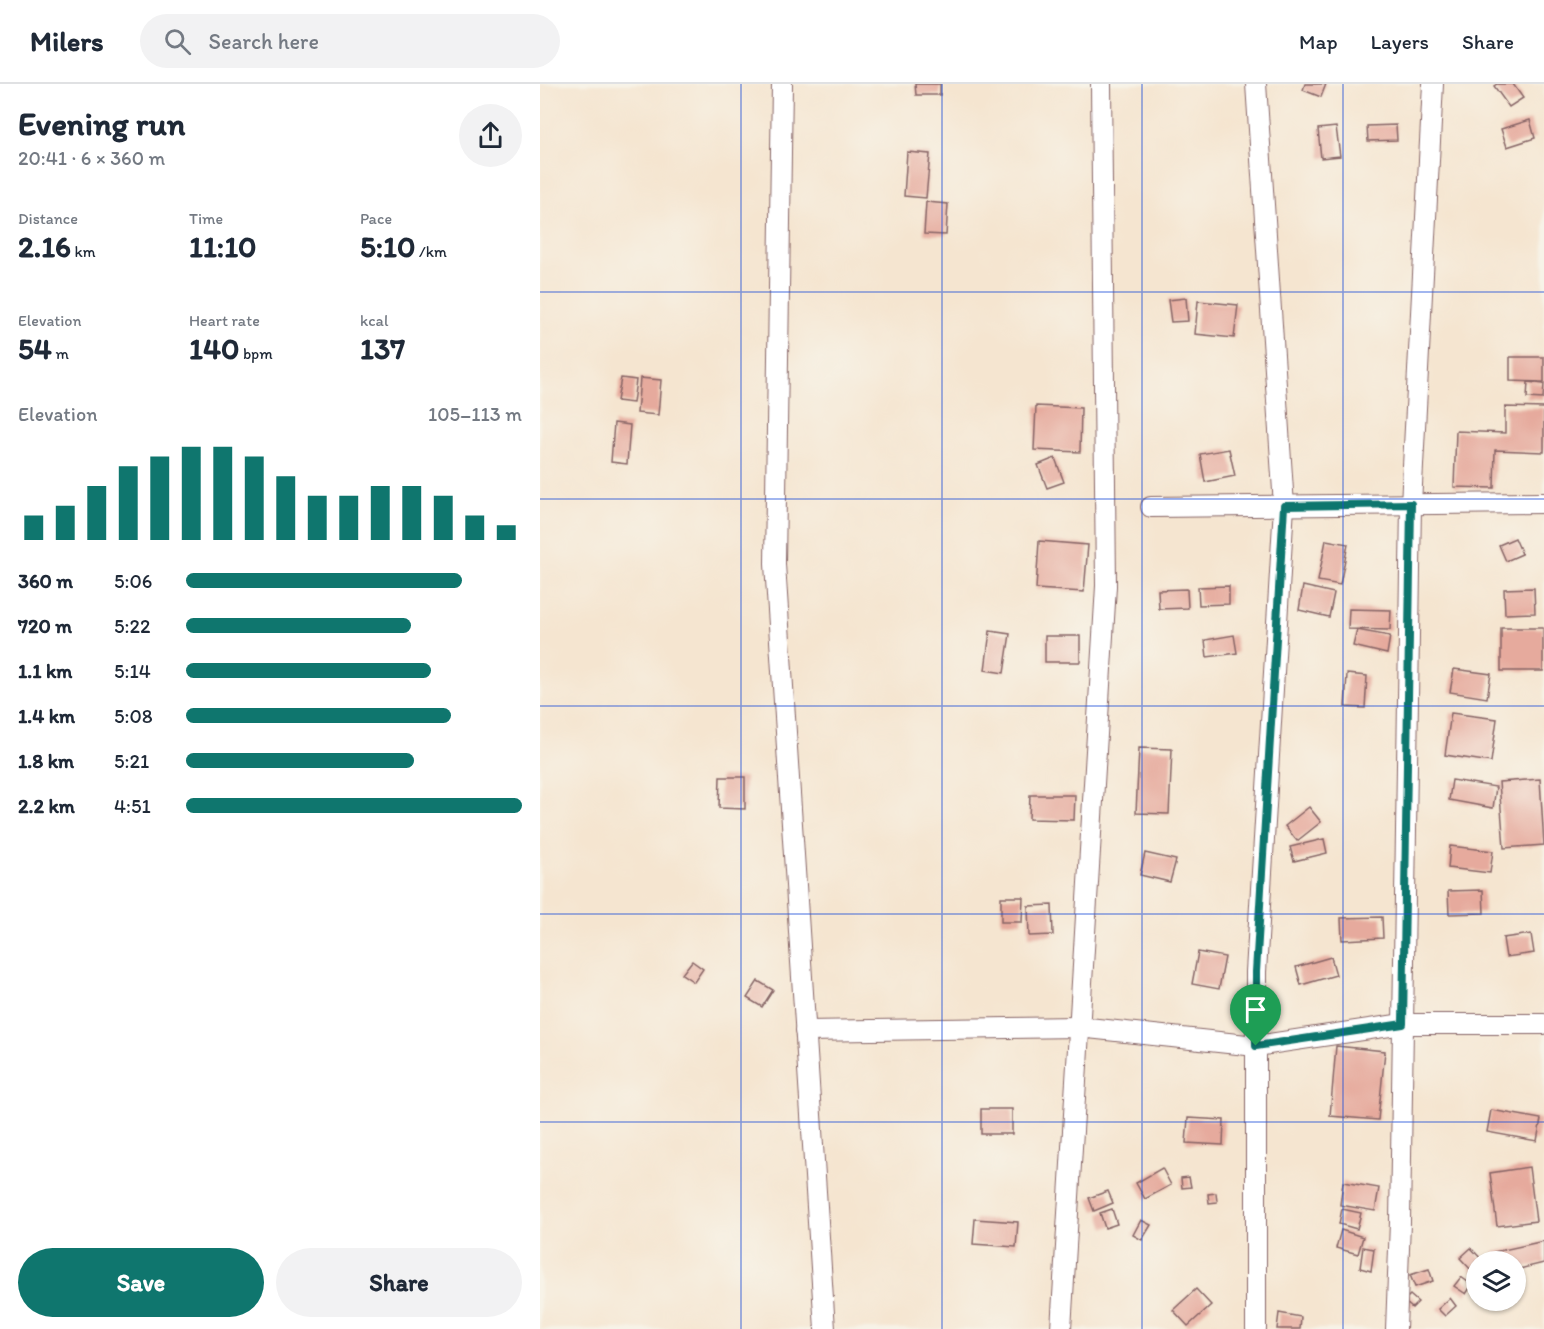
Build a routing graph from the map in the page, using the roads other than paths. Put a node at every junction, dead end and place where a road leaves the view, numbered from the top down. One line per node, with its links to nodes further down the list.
1 (782, 84): 12 (street)
2 (1101, 84): 11 (street)
3 (1256, 84): 7 (street)
4 (1433, 84): 6 (street)
5 (1544, 503): 6 (street)
6 (1411, 504): 7 (street); 9 (street)
7 (1284, 506): 8 (street); 13 (street)
8 (1151, 507)
9 (1403, 1024): 10 (street); 13 (street); 17 (street)
10 (1544, 1024)
11 (1079, 1027): 12 (street); 13 (street); 15 (street)
12 (805, 1031): 14 (street)
13 (1256, 1046): 16 (street)
14 (825, 1329)
15 (1061, 1329)
16 (1256, 1329)
17 (1396, 1329)

